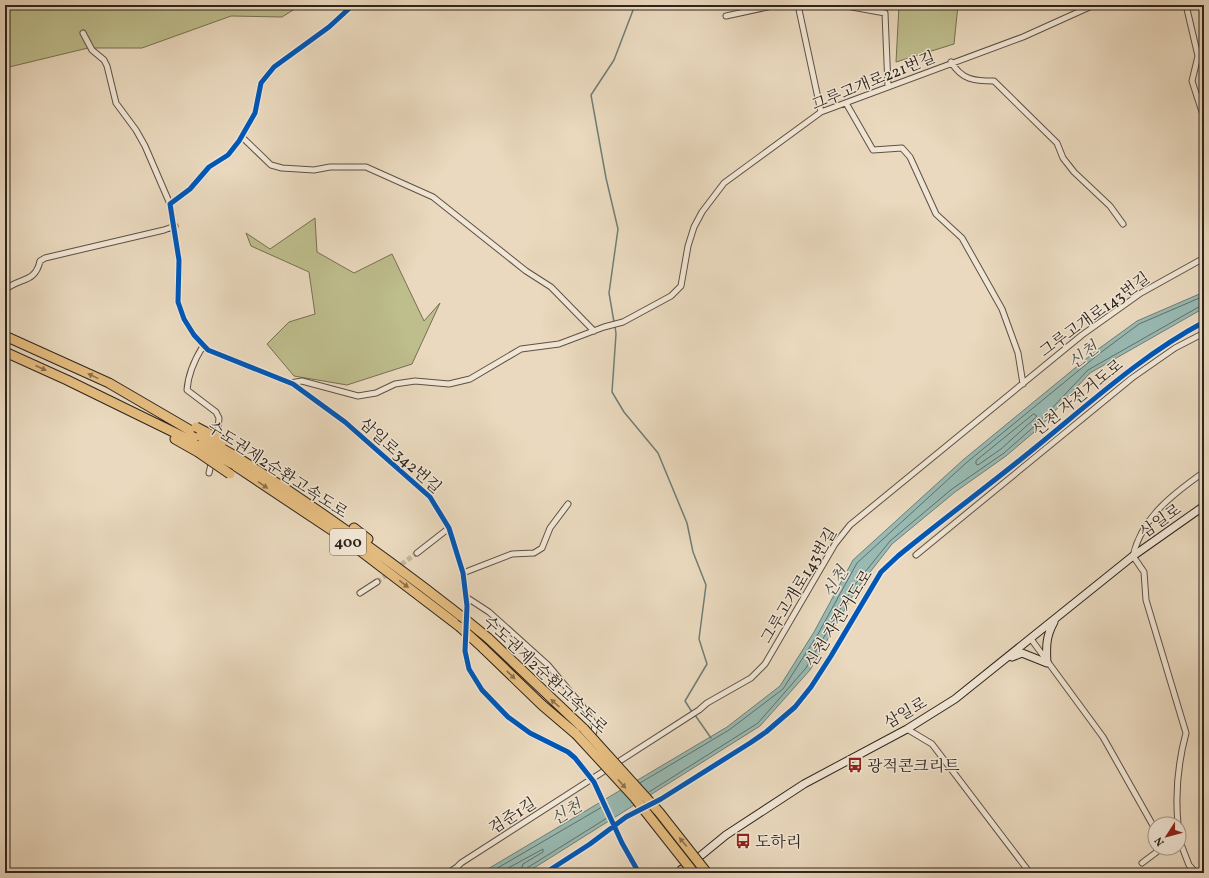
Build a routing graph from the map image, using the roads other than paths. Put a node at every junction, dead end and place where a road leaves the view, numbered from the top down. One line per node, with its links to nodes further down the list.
1 (353, 5): 14 (street)
2 (777, 5): 7 (street)
3 (798, 5): 12 (street)
4 (841, 5): 10 (street)
5 (1094, 5): 9 (street, 그루고개로221번길)
6 (1186, 5): 13 (street)
7 (726, 16)
8 (83, 33): 15 (street)
9 (951, 62): 10 (street, 그루고개로221번길); 16 (street)
10 (888, 87): 11 (street, 그루고개로221번길)
11 (846, 103): 12 (street, 그루고개로221번길); 27 (street, 그루고개로143번길)
12 (821, 112): 20 (street, 그루고개로221번길)
13 (1204, 118)
14 (242, 136): 15 (street); 20 (street)
15 (170, 204): 17 (street, 삼일로342번길)
16 (1123, 224)
17 (175, 226): 19 (street); 23 (street, 삼일로342번길)
18 (1204, 258): 27 (street, 그루고개로143번길)
19 (5, 290)
20 (594, 331): 25 (street, 그루고개로221번길)
21 (1204, 333): 40 (street)
22 (5, 336): 26 (highway, 수도권제2순환고속도로 / 400, one-way to 22)
23 (203, 346): 25 (street, 삼일로342번길); 32 (street)
24 (5, 352): 29 (highway, one-way to 29)
25 (290, 383): 38 (street, 삼일로342번길)
26 (109, 384): 28 (highway, bridge); 29 (highway, 수도권제2순환고속도로 / 400)
27 (1023, 384): 52 (street, 그루고개로143번길)
28 (223, 441)
29 (199, 444): 30 (highway, 수도권제2순환고속도로 / 400, bridge); 33 (highway, bridge)
30 (233, 460): 43 (highway, 수도권제2순환고속도로 / 400, one-way to 43); 45 (highway, 수도권제2순환고속도로 / 400)
31 (1204, 472): 41 (street, 삼일로)
32 (209, 473)
33 (230, 474)
34 (568, 504): 42 (street)
35 (1204, 506): 41 (main road, 삼일로)
36 (322, 528): 43 (highway)
37 (354, 528): 45 (highway)
38 (450, 528): 39 (street); 42 (street, 삼일로342번길)
39 (417, 553)
40 (916, 555)
41 (1133, 556): 48 (main road, 삼일로); 58 (street)
42 (463, 573): 47 (street, 삼일로342번길)
43 (392, 575): 54 (highway, 수도권제2순환고속도로 / 400, one-way to 54, bridge)
44 (377, 582): 46 (street)
45 (429, 590): 54 (highway, 수도권제2순환고속도로 / 400, one-way to 45, bridge)
46 (360, 593)
47 (466, 597): 55 (street); 56 (street, 삼일로342번길)
48 (1056, 618): 49 (main road, 삼일로); 51 (main road)
49 (1031, 639): 50 (main road, 삼일로); 51 (street)
50 (1001, 662): 51 (main road); 53 (main road, 삼일로)
51 (1047, 663): 57 (street)
52 (686, 717): 56 (street, 검준1길)
53 (907, 729): 62 (main road, 삼일로); 67 (street)
54 (580, 732): 65 (highway, 수도권제2순환고속도로 / 400, one-way to 65, bridge); 66 (highway, 수도권제2순환고속도로 / 400, one-way to 54, bridge)
55 (593, 735)
56 (592, 781): 63 (street, 검준1길); 64 (street, 삼일로342번길)
57 (1148, 816)
58 (1178, 816)
59 (1151, 856): 61 (street)
60 (1185, 856): 68 (street)
61 (1142, 863)
62 (680, 872)
63 (448, 873)
64 (639, 873)
65 (694, 873)
66 (707, 873)
67 (1030, 873)
68 (1196, 873)

